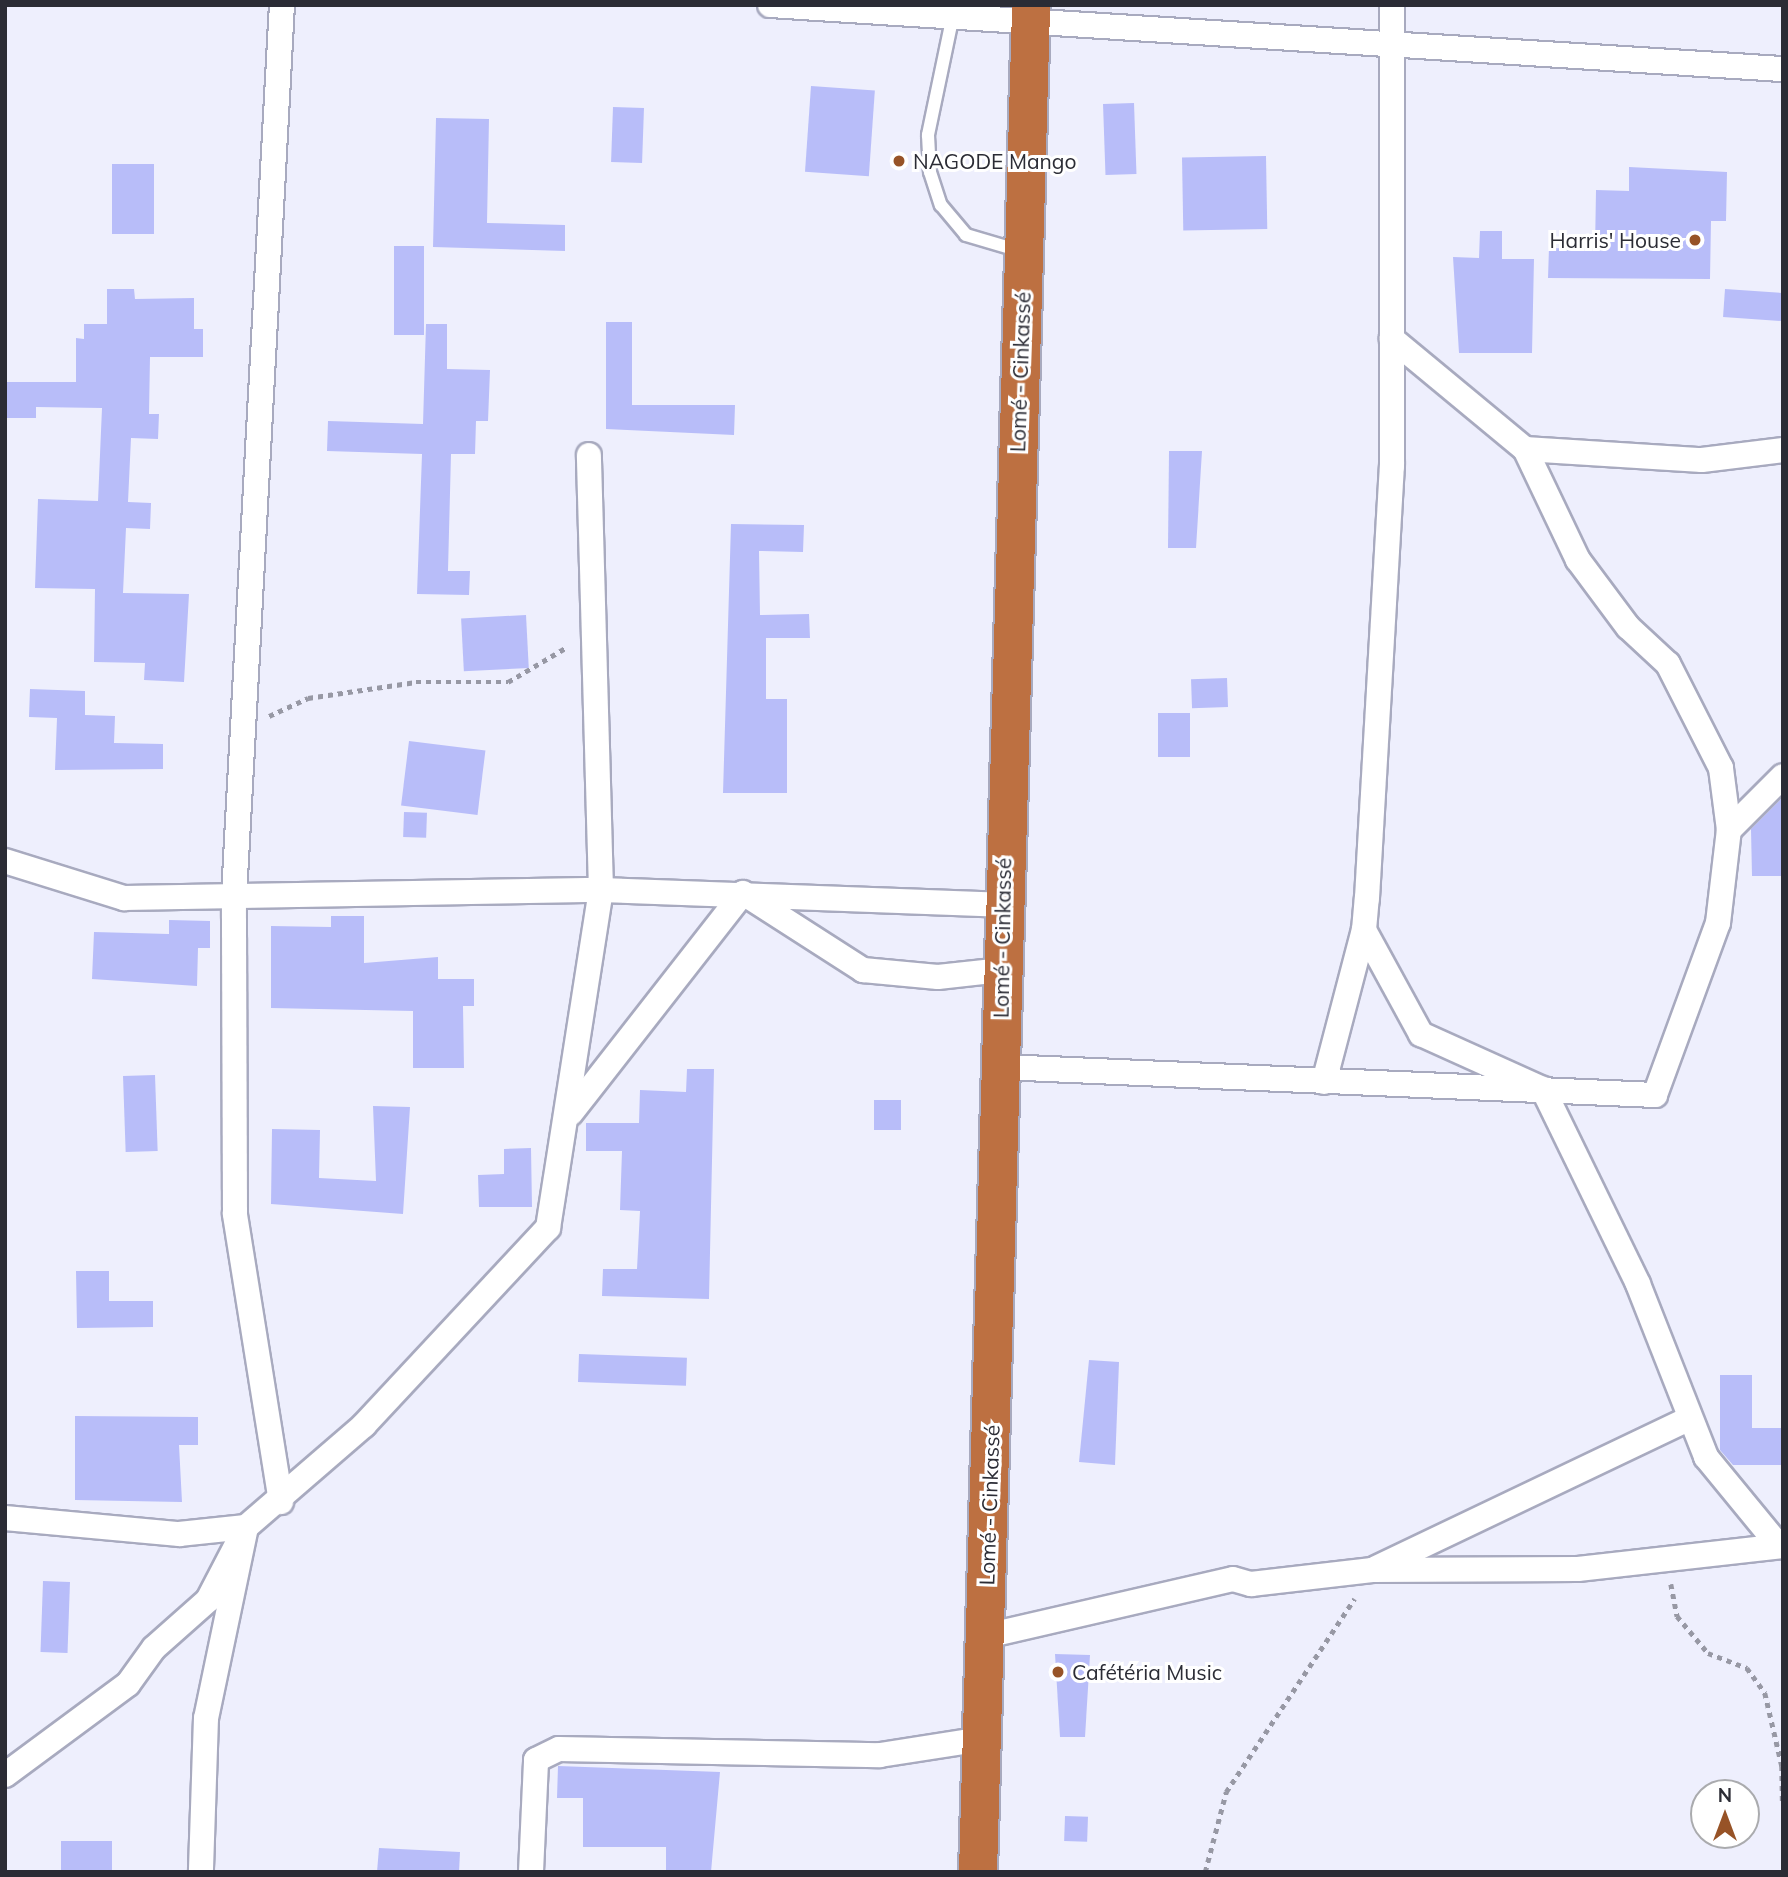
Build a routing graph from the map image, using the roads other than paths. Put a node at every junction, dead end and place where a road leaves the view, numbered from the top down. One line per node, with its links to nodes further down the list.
1 (282, 5): 18 (street)
2 (770, 5): 5 (street)
3 (1392, 5): 6 (street)
4 (1031, 12): 5 (street); 6 (street); 8 (highway, Lomé - Cinkassé)
5 (954, 15): 8 (lane)
6 (1394, 43): 7 (street); 9 (street)
7 (1783, 69)
8 (1024, 253): 19 (highway, Lomé - Cinkassé)
9 (1392, 340): 10 (street); 20 (street)
10 (1525, 449): 11 (street); 14 (street)
11 (1783, 450)
12 (589, 455): 16 (street)
13 (1783, 776): 14 (street)
14 (1729, 830): 24 (street)
15 (5, 861): 18 (street)
16 (601, 890): 17 (street); 18 (street); 25 (street)
17 (743, 893): 19 (street); 21 (street); 25 (street)
18 (234, 896): 27 (street)
19 (1001, 905): 21 (highway, Lomé - Cinkassé)
20 (1364, 930): 23 (street); 24 (street)
21 (1001, 970): 22 (highway, Lomé - Cinkassé)
22 (1001, 1067): 23 (street); 32 (highway, Lomé - Cinkassé)
23 (1324, 1082): 24 (street)
24 (1543, 1089): 26 (street)
25 (570, 1114): 27 (street)
26 (1688, 1419): 30 (street); 31 (street)
27 (281, 1502): 29 (street)
28 (5, 1518): 29 (street)
29 (246, 1527): 34 (street); 35 (street)
30 (1781, 1546): 31 (street)
31 (1372, 1570): 32 (street)
32 (986, 1636): 33 (highway, Lomé - Cinkassé)
33 (982, 1740): 36 (street); 37 (highway, Lomé - Cinkassé)
34 (5, 1775)
35 (201, 1872)
36 (531, 1872)
37 (978, 1872)

